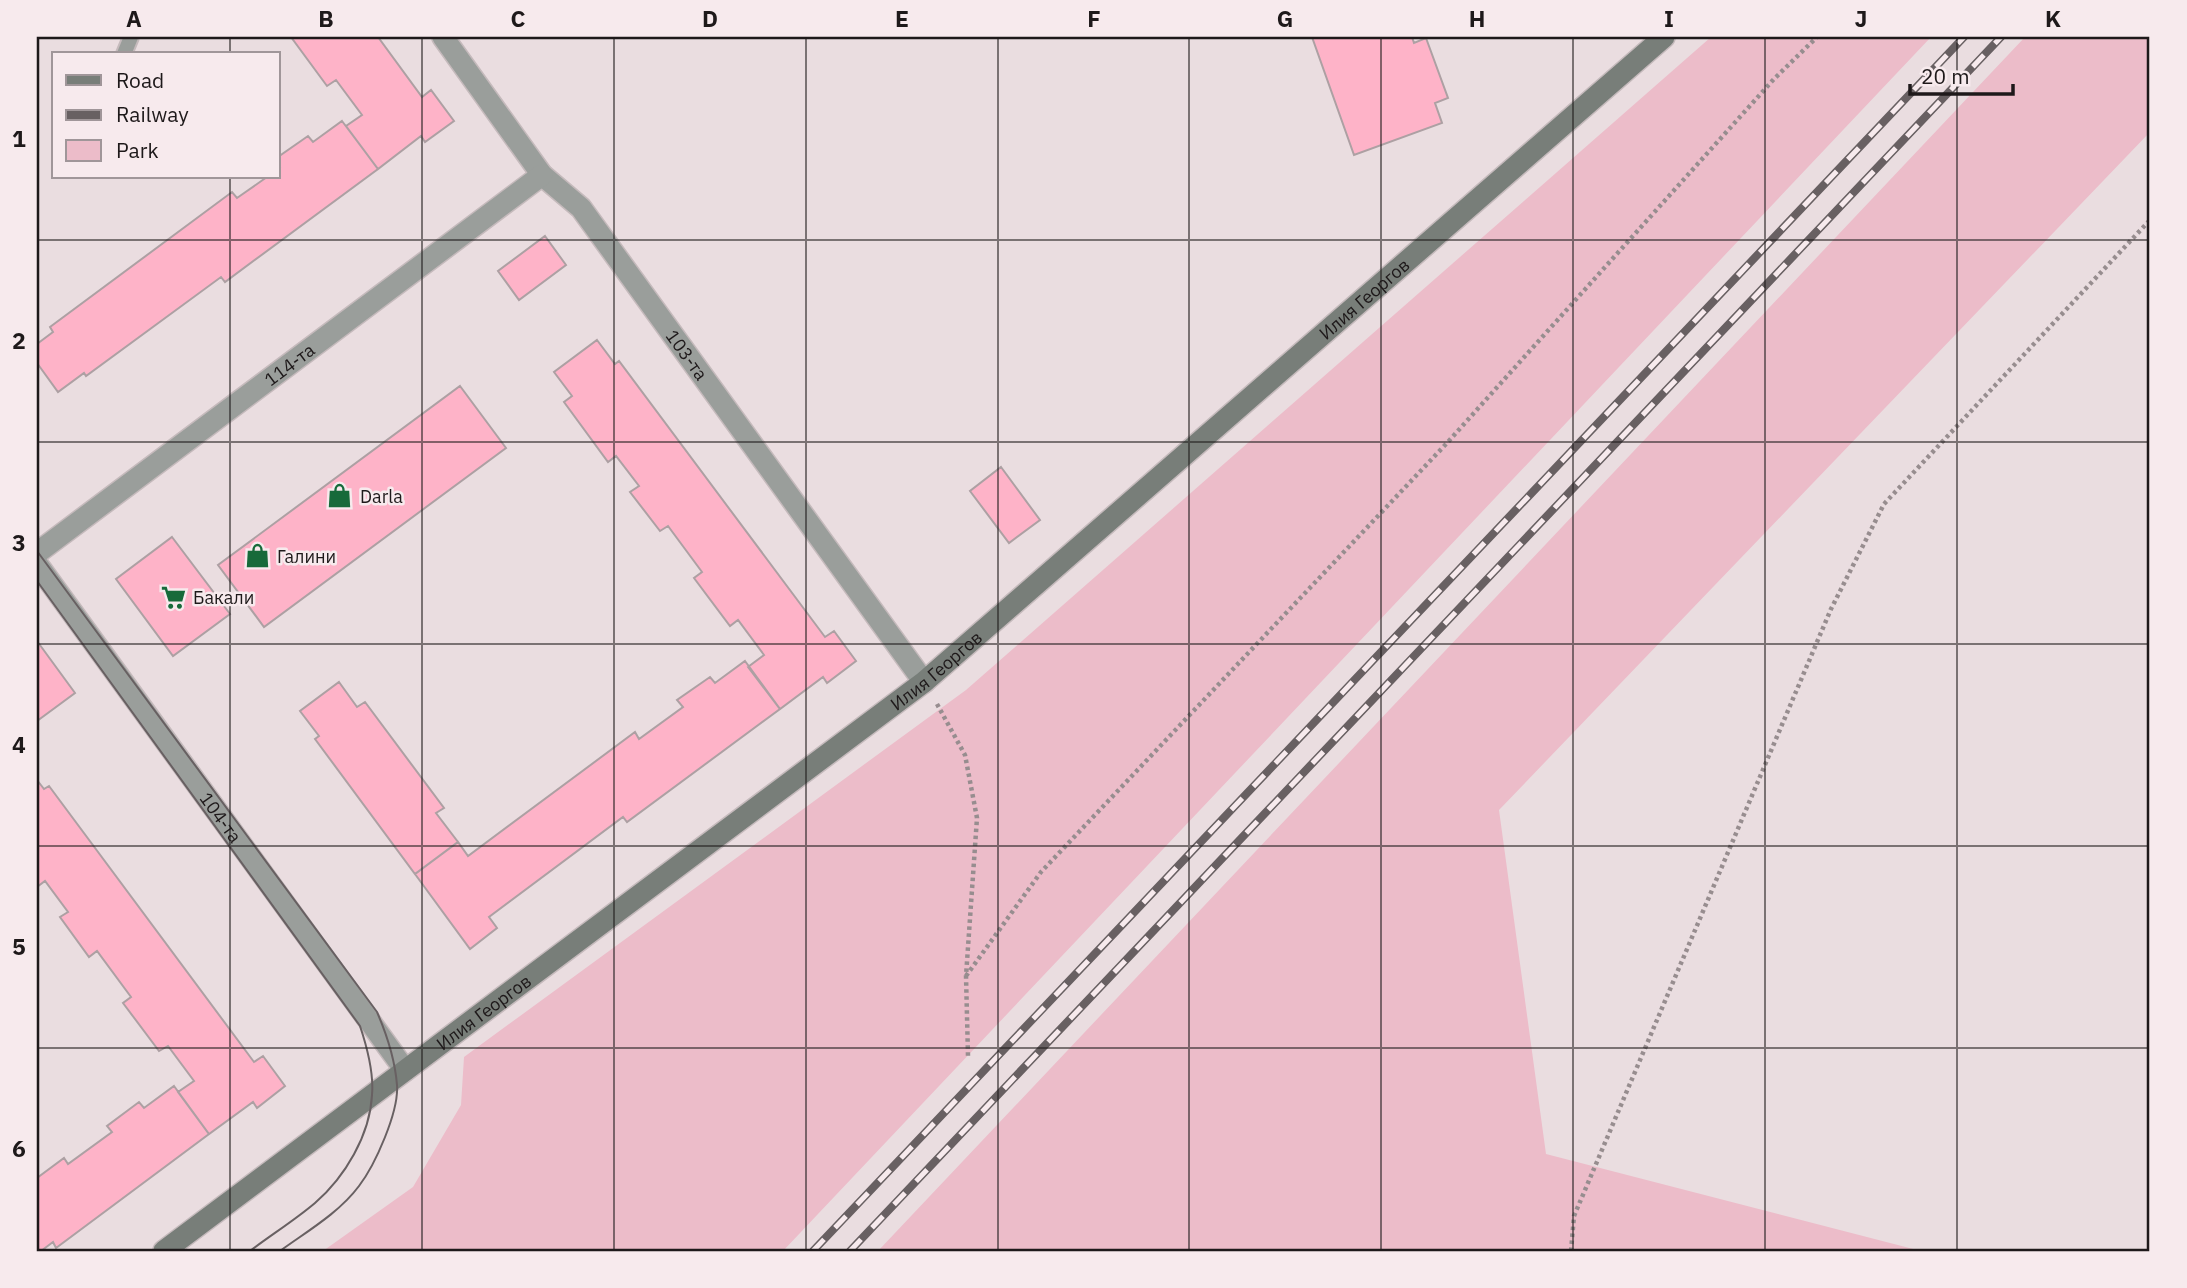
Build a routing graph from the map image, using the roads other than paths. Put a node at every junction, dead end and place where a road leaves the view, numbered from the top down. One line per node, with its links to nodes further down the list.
1 (443, 37): 3 (street, 103-та)
2 (1664, 37): 6 (street, Илия Георгов)
3 (542, 176): 4 (street, 114-та); 6 (street, 103-та)
4 (37, 553)
5 (37, 564): 7 (street, 104-та)
6 (924, 682): 7 (street, Илия Георгов)
7 (405, 1070): 8 (street, Илия Георгов)
8 (164, 1251)

